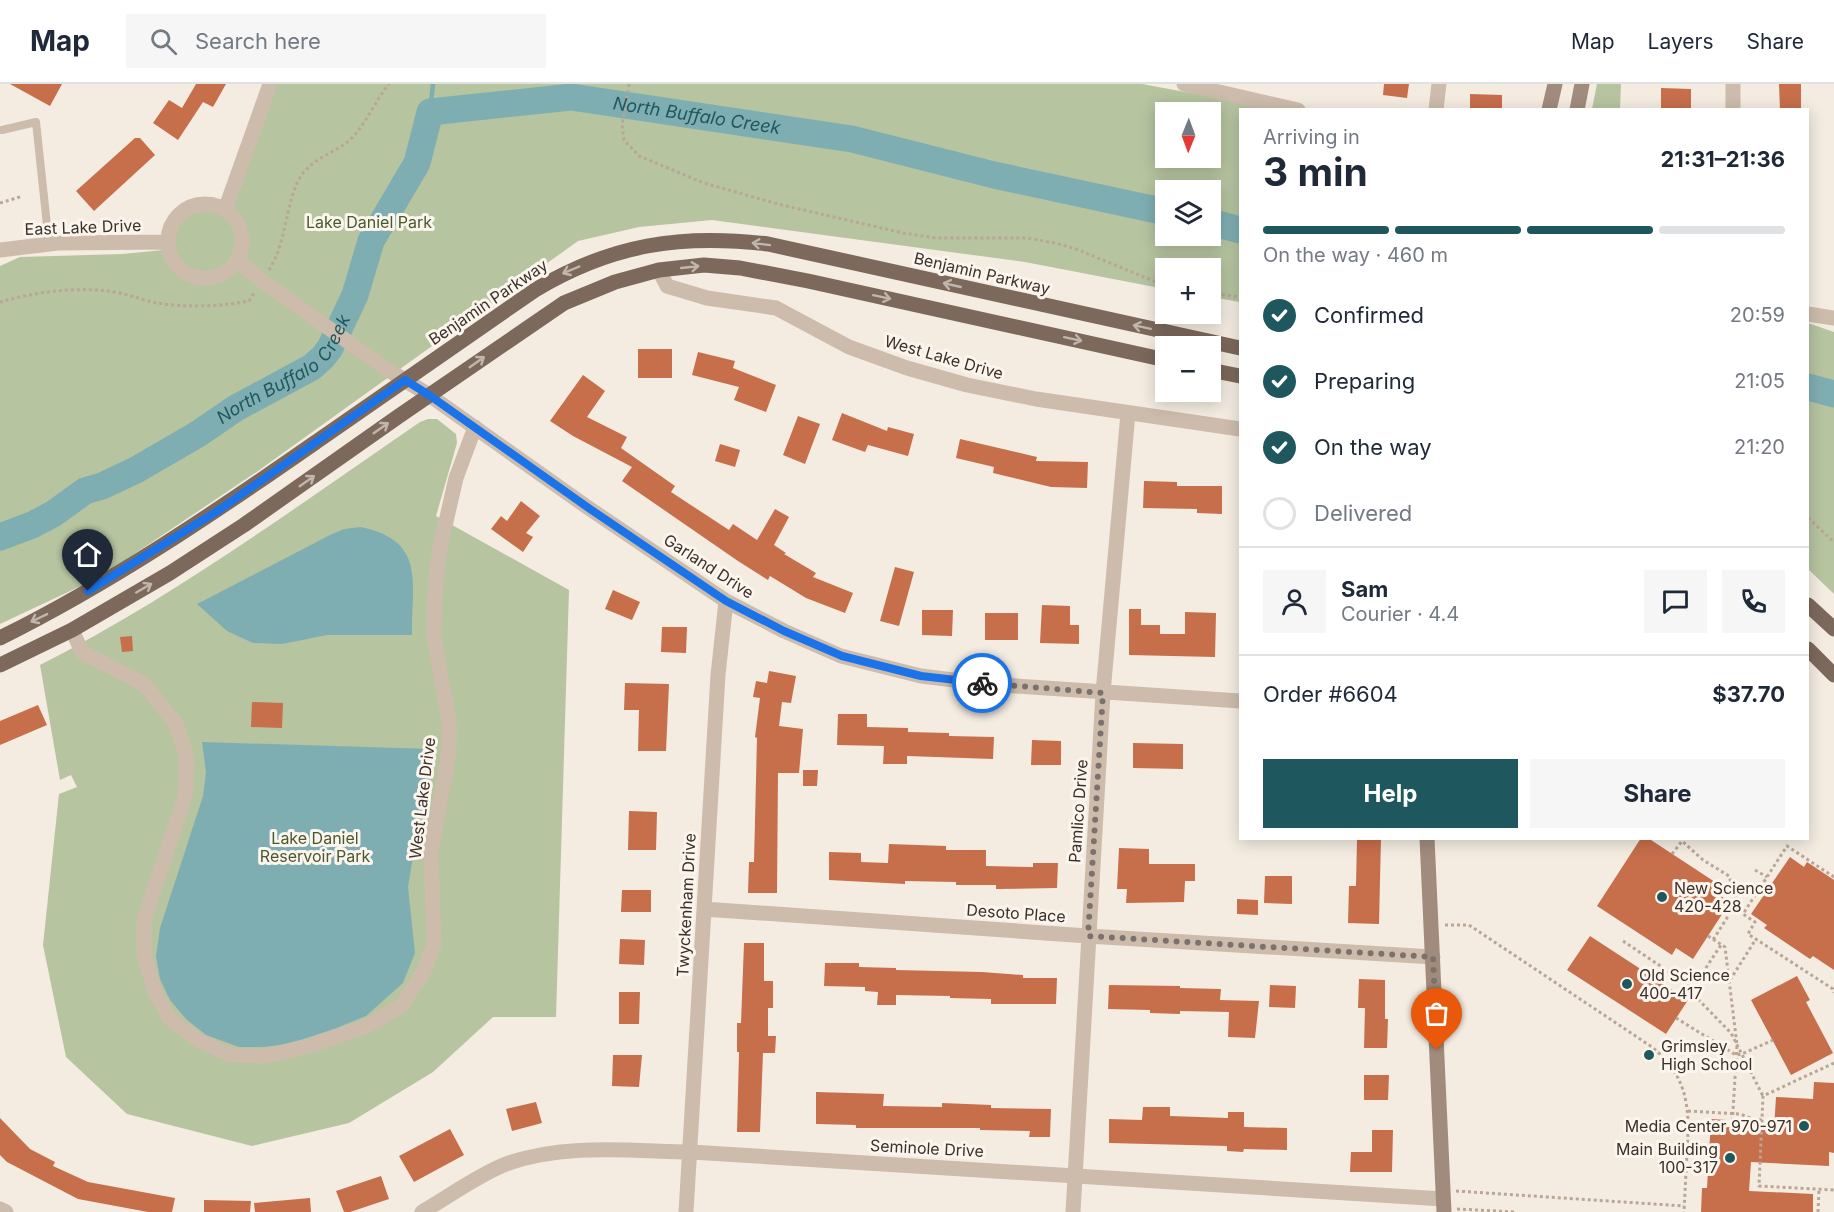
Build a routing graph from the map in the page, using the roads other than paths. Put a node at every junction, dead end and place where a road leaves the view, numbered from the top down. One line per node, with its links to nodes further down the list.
1 (270, 84): 13 (street)
2 (1439, 84): 8 (street)
3 (1555, 84): 9 (main road)
4 (1582, 84): 10 (main road)
5 (1733, 84): 11 (street)
6 (1190, 85): 7 (street)
7 (1289, 108)
8 (1436, 108)
9 (1550, 108)
10 (1577, 108)
11 (1733, 108)
12 (2, 130): 15 (lane)
13 (225, 210): 14 (street); 17 (street)
14 (168, 242): 15 (street, East Lake Drive); 17 (street)
15 (49, 244): 16 (street, East Lake Drive)
16 (0, 250)
17 (237, 260): 25 (street, Garland Drive)
18 (659, 270): 22 (main road, one-way to 22); 26 (main road, one-way to 18); 27 (street, West Lake Drive)
19 (1809, 314): 20 (street)
20 (1834, 318)
21 (1239, 348): 25 (main road, Benjamin Parkway, one-way to 25)
22 (1155, 358)
23 (1221, 372): 24 (main road)
24 (1239, 376)
25 (405, 380): 26 (street, Garland Drive); 34 (main road, Benjamin Parkway, one-way to 34)
26 (429, 395): 28 (street, Garland Drive); 33 (main road, one-way to 26)
27 (1128, 413): 29 (street, West Lake Drive); 38 (street, Pamlico Drive)
28 (475, 427): 30 (street, Garland Drive); 33 (street, West Lake Drive)
29 (1239, 429)
30 (726, 601): 38 (street, Garland Drive); 41 (street, Twyckenham Drive)
31 (1809, 606): 32 (main road)
32 (1834, 629)
33 (72, 630): 36 (main road)
34 (0, 638)
35 (1809, 650): 37 (main road)
36 (0, 665)
37 (1834, 675)
38 (1103, 693): 39 (street, Garland Drive); 42 (street, Pamlico Drive)
39 (1239, 701)
40 (1427, 840): 43 (main road)
41 (704, 909): 42 (street, Desoto Place); 44 (street, Twyckenham Drive)
42 (1088, 936): 43 (street, Desoto Place); 45 (street, Pamlico Drive)
43 (1433, 957): 46 (main road)
44 (691, 1152): 45 (street, Seminole Drive); 49 (street, Seminole Drive); 50 (street, Twyckenham Drive)
45 (1075, 1175): 46 (street, Seminole Drive); 51 (street, Pamlico Drive)
46 (1443, 1202)
47 (0, 1209): 48 (street)
48 (6, 1212)
49 (422, 1212)
50 (686, 1212)
51 (1073, 1212)

